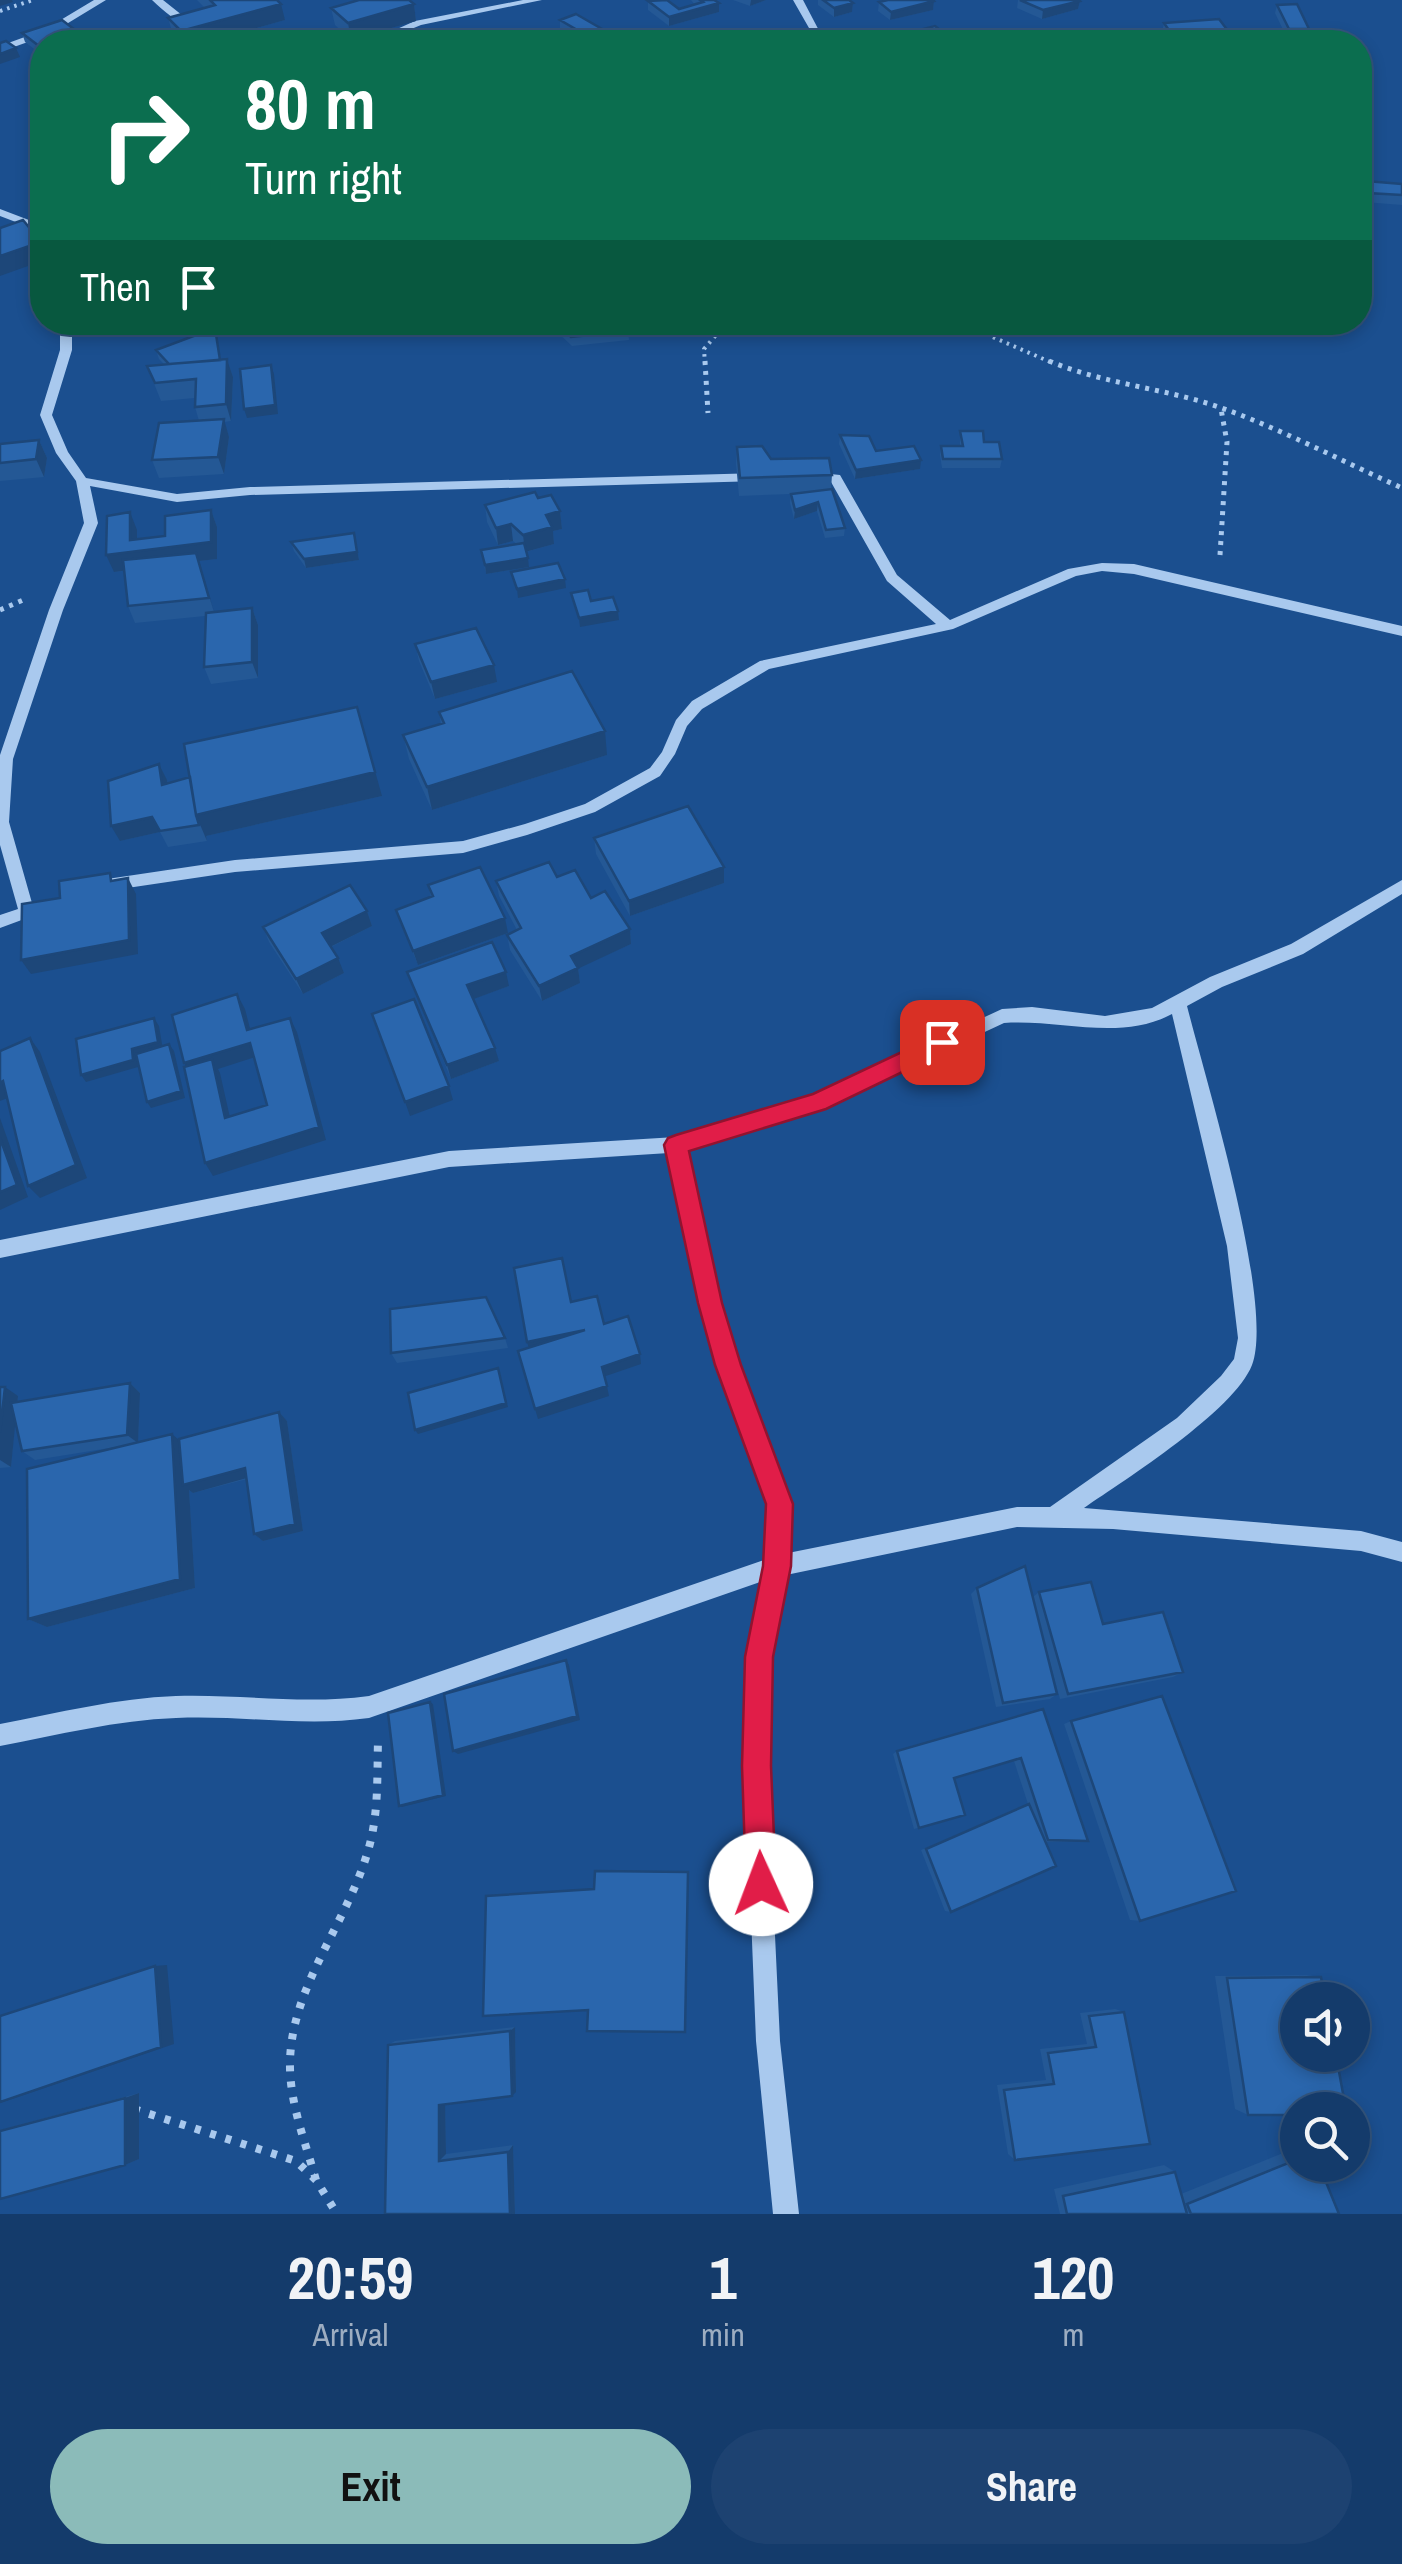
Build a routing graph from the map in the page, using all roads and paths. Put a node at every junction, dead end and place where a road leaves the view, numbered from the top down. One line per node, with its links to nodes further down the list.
1 (33, 0): 6 (path)
2 (101, 0): 7 (street)
3 (157, 0): 8 (street)
4 (538, 0): 9 (street)
5 (798, 0): 10 (street)
6 (0, 11)
7 (50, 30)
8 (193, 30)
9 (404, 30)
10 (814, 30)
11 (30, 38): 12 (street)
12 (0, 49)
13 (0, 212): 14 (street)
14 (30, 224)
15 (66, 335): 22 (street)
16 (716, 335): 19 (path)
17 (988, 335): 18 (path)
18 (1220, 408): 23 (path); 24 (path)
19 (708, 413)
20 (790, 476): 25 (street)
21 (770, 477): 22 (street)
22 (82, 481): 30 (street)
23 (1402, 488)
24 (1210, 585): 25 (street); 26 (street)
25 (948, 626): 28 (street)
26 (1402, 631)
27 (1402, 886): 32 (street)
28 (92, 888)
29 (55, 902): 30 (street)
30 (27, 912): 31 (street)
31 (0, 922)
32 (1178, 1003): 33 (street); 35 (street)
33 (676, 1145): 34 (street); 37 (street)
34 (0, 1250)
35 (1054, 1518): 36 (street); 37 (street)
36 (1402, 1552)
37 (777, 1566): 38 (street); 43 (street)
38 (378, 1704): 39 (street); 41 (path)
39 (0, 1735)
40 (116, 2112): 41 (path)
41 (316, 2180): 42 (path)
42 (337, 2214)
43 (786, 2214)

